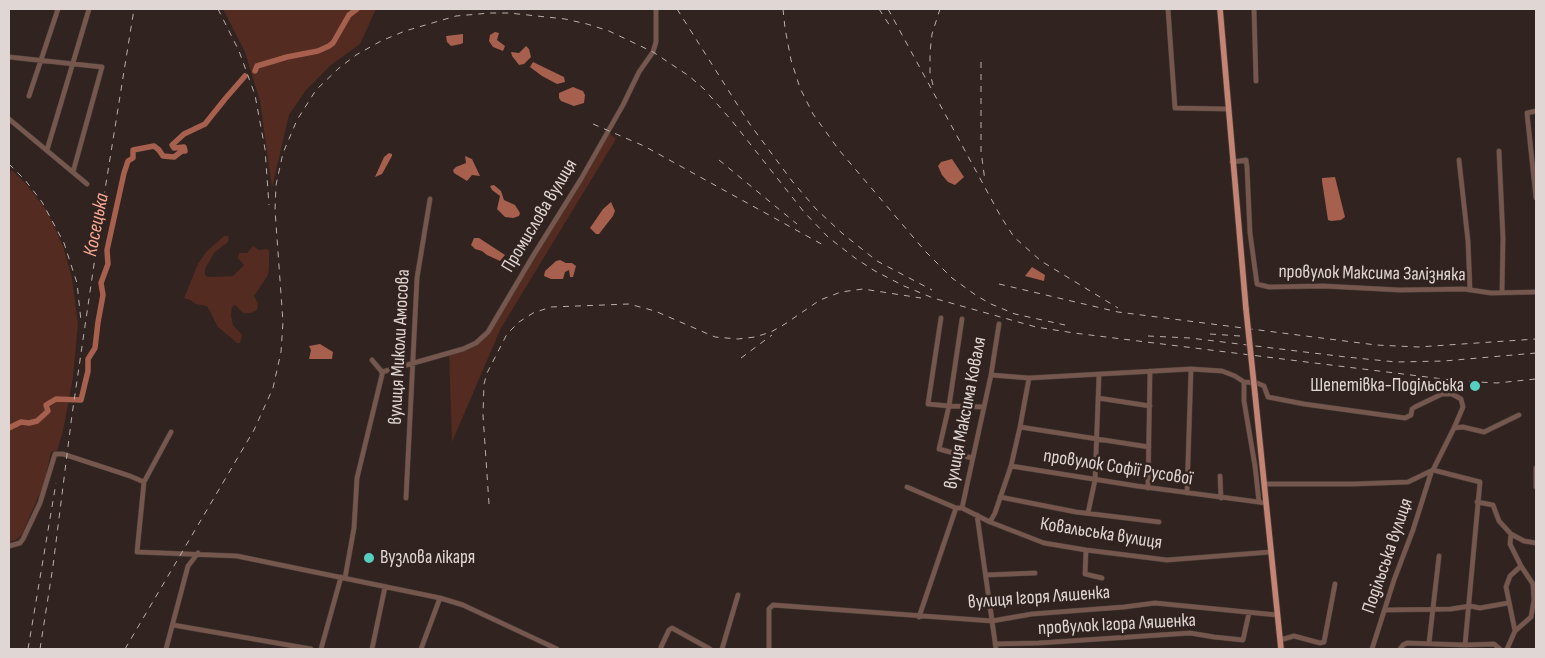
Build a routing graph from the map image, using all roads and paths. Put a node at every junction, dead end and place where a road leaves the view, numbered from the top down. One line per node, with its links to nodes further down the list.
1 (58, 9): 8 (street)
2 (89, 9): 9 (street)
3 (656, 9): 30 (street, Промислова вулиця)
4 (1168, 9): 12 (street)
5 (1220, 9): 12 (main road)
6 (1254, 9): 10 (street)
7 (9, 57): 8 (street)
8 (41, 60): 9 (street); 11 (street)
9 (73, 63): 15 (street); 19 (street)
10 (1256, 81)
11 (29, 96)
12 (1228, 109): 18 (main road)
13 (1536, 111): 21 (street)
14 (9, 119): 15 (street)
15 (47, 150): 19 (street)
16 (1498, 151): 24 (street)
17 (1459, 160): 23 (street)
18 (1232, 162): 23 (street, провулок Максима Залізняка); 55 (main road, bridge)
19 (73, 172): 20 (street)
20 (87, 184)
21 (1536, 198)
22 (430, 200): 30 (street, вулиця Миколи Амосова)
23 (1470, 290): 24 (street, провулок Максима Залізняка)
24 (1502, 292): 25 (street, провулок Максима Залізняка)
25 (1536, 292)
26 (941, 318): 39 (street)
27 (962, 319): 39 (street)
28 (999, 324): 34 (street, вулиця Максима Коваля)
29 (372, 360): 33 (street)
30 (413, 363): 33 (street, Промислова вулиця); 61 (street, вулиця Миколи Амосова)
31 (1191, 369): 32 (street); 37 (street); 59 (street)
32 (1150, 371): 35 (street); 40 (street)
33 (382, 372): 80 (street)
34 (991, 375): 36 (street); 41 (street, вулиця Максима Коваля)
35 (1099, 375): 36 (street); 38 (street)
36 (1029, 378): 43 (street)
37 (1244, 382): 44 (street, Подільська вулиця); 63 (street)
38 (1098, 398): 40 (street); 46 (street)
39 (949, 406): 41 (street); 48 (street)
40 (1150, 406): 47 (street)
41 (984, 407): 48 (street, вулиця Максима Коваля)
42 (1519, 415): 44 (street)
43 (1020, 427): 46 (street); 49 (street)
44 (1454, 428): 51 (street, Подільська вулиця)
45 (171, 432): 54 (street)
46 (1097, 439): 47 (street); 53 (street)
47 (1149, 447): 58 (street)
48 (972, 458): 65 (street, вулиця Максима Коваля)
49 (1011, 466): 53 (street, провулок Софії Русової); 60 (street)
50 (1536, 468): 57 (street)
51 (1432, 472): 55 (street); 64 (street); 90 (street, Подільська вулиця)
52 (1220, 476): 62 (street, провулок Софії Русової)
53 (1095, 480): 58 (street, провулок Софії Русової); 66 (street)
54 (144, 482): 72 (street); 75 (street)
55 (1264, 484): 63 (main road)
56 (907, 487): 65 (street, Ковальська вулиця)
57 (1536, 487)
58 (1148, 488): 59 (street, провулок Софії Русової)
59 (1187, 493): 62 (street, провулок Софії Русової)
60 (1000, 496): 66 (street); 68 (street)
61 (406, 498)
62 (1221, 498): 63 (street, провулок Софії Русової)
63 (1263, 502): 74 (main road)
64 (1477, 502): 70 (street); 88 (street)
65 (959, 508): 67 (street, Ковальська вулиця); 93 (street, вулиця Максима Коваля)
66 (1088, 513): 69 (street)
67 (977, 515): 68 (street, Ковальська вулиця); 79 (street)
68 (990, 522): 73 (street, Ковальська вулиця)
69 (1159, 522)
70 (1511, 534): 71 (street); 77 (street)
71 (1536, 543)
72 (9, 546)
73 (1086, 550): 74 (street, Ковальська вулиця); 81 (street)
74 (1271, 552): 92 (main road)
75 (198, 554): 80 (street); 95 (street)
76 (1439, 556): 89 (street)
77 (1521, 566): 84 (street); 87 (street)
78 (1034, 573): 79 (street)
79 (986, 575): 94 (street)
80 (343, 578): 83 (street); 104 (street)
81 (1102, 578)
82 (1335, 584): 97 (street)
83 (385, 587): 86 (street); 105 (street)
84 (1535, 587): 96 (street)
85 (738, 596): 109 (street)
86 (440, 598): 106 (street); 107 (street)
87 (1508, 603): 88 (street); 96 (street)
88 (1470, 606): 89 (street); 99 (street)
89 (1433, 609): 90 (street); 98 (street)
90 (1385, 610): 112 (street, Подільська вулиця)
91 (1249, 613): 92 (street, вулиця Ігоря Ляшенка); 94 (street, вулиця Ігоря Ляшенка); 101 (street, провулок Ігора Ляшенка)
92 (1277, 615): 97 (main road)
93 (919, 617): 94 (street, вулиця Ігоря Ляшенка); 110 (street, вулиця Ігоря Ляшенка)
94 (992, 621): 101 (street)
95 (173, 625): 102 (street); 103 (street)
96 (1515, 631): 115 (street)
97 (1280, 640): 111 (main road)
98 (1429, 642): 99 (street); 113 (street)
99 (1465, 645): 114 (street)
100 (661, 647): 108 (street)
101 (996, 647)
102 (166, 649)
103 (311, 649)
104 (321, 649)
105 (372, 649)
106 (421, 649)
107 (557, 649)
108 (710, 649)
109 (722, 649)
110 (769, 649)
111 (1280, 649)
112 (1372, 649)
113 (1400, 649)
114 (1500, 649)
115 (1507, 649)

